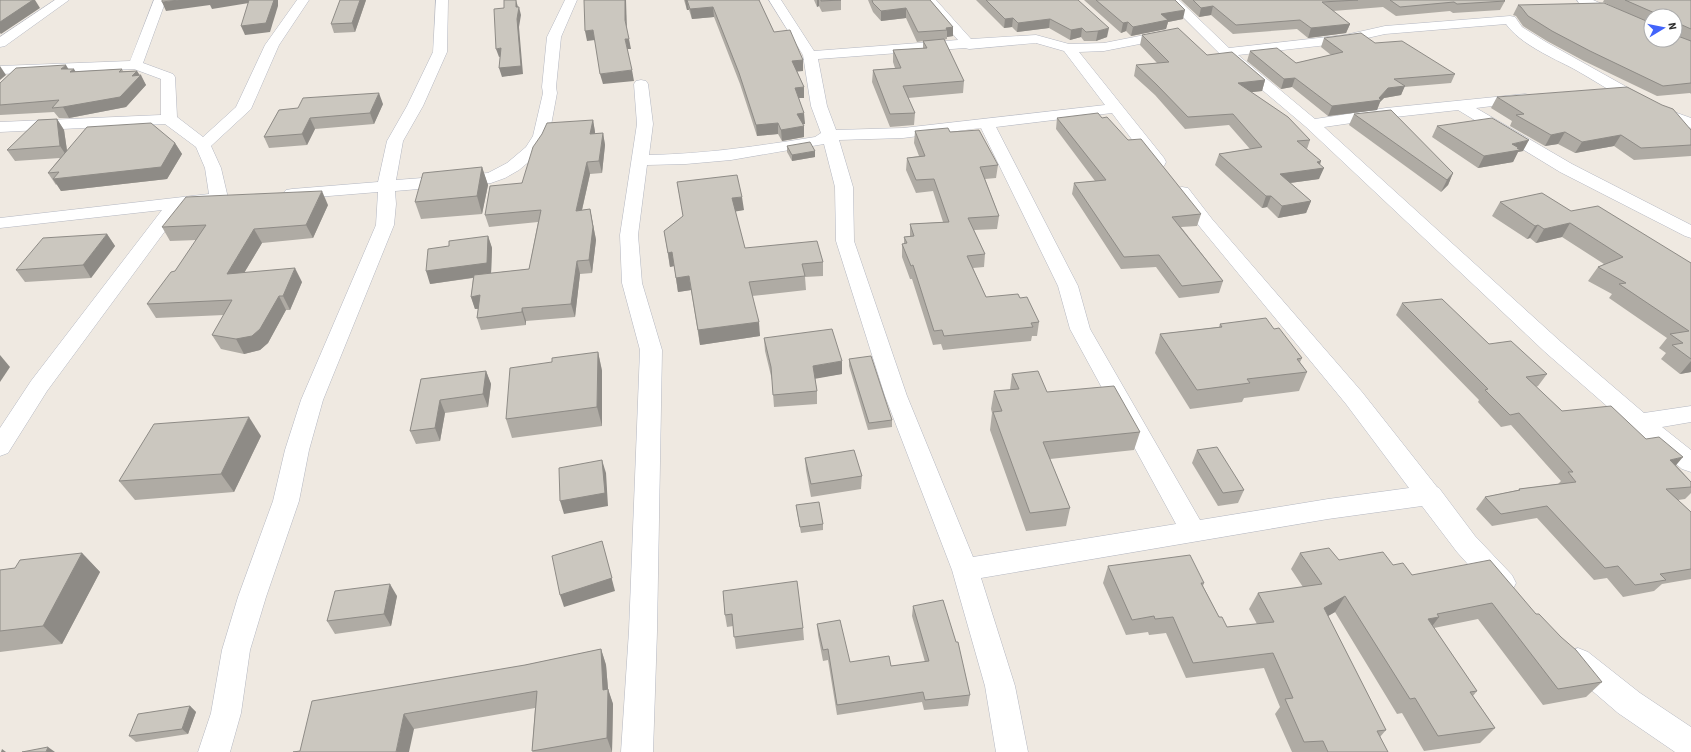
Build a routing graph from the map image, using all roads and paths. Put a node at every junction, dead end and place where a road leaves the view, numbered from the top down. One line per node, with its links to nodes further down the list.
1 (62, 0): 13 (street)
2 (160, 0): 19 (street)
3 (303, 0): 33 (street)
4 (442, 0): 35 (street)
5 (571, 0): 35 (street)
6 (775, 0): 18 (street)
7 (929, 0): 15 (street)
8 (1172, 0): 11 (street)
9 (1583, 0): 10 (street)
10 (1643, 26)
11 (1200, 28): 14 (street); 17 (street)
12 (1112, 33): 14 (street)
13 (0, 43)
14 (1124, 44): 16 (street)
15 (969, 45): 16 (street); 18 (street)
16 (1070, 48): 26 (street)
17 (1226, 52): 22 (street); 30 (street)
18 (810, 55): 32 (street)
19 (135, 65): 20 (street); 27 (street)
20 (0, 70)
21 (641, 84): 34 (street)
22 (1624, 91): 23 (street); 28 (street)
23 (1600, 92)
24 (1536, 97): 25 (street)
25 (1462, 106): 30 (street); 39 (street)
26 (1116, 108): 29 (street); 44 (street)
27 (169, 119): 31 (street); 33 (street)
28 (1691, 123)
29 (987, 124): 32 (street); 45 (street)
30 (1312, 124): 41 (street)
31 (0, 127)
32 (830, 135): 34 (street); 46 (street)
33 (203, 145): 37 (street)
34 (640, 160): 51 (street)
35 (386, 188): 36 (street); 50 (street)
36 (274, 195)
37 (177, 202): 38 (street); 42 (street)
38 (0, 223)
39 (1691, 232)
40 (1691, 414): 41 (street)
41 (1640, 422): 43 (street)
42 (0, 447)
43 (1691, 463)
44 (1430, 495): 45 (street); 47 (street)
45 (1193, 532): 46 (street)
46 (966, 570): 52 (street)
47 (1514, 597)
48 (1563, 648): 49 (street)
49 (1691, 745)
50 (214, 752)
51 (637, 752)
52 (1012, 752)

